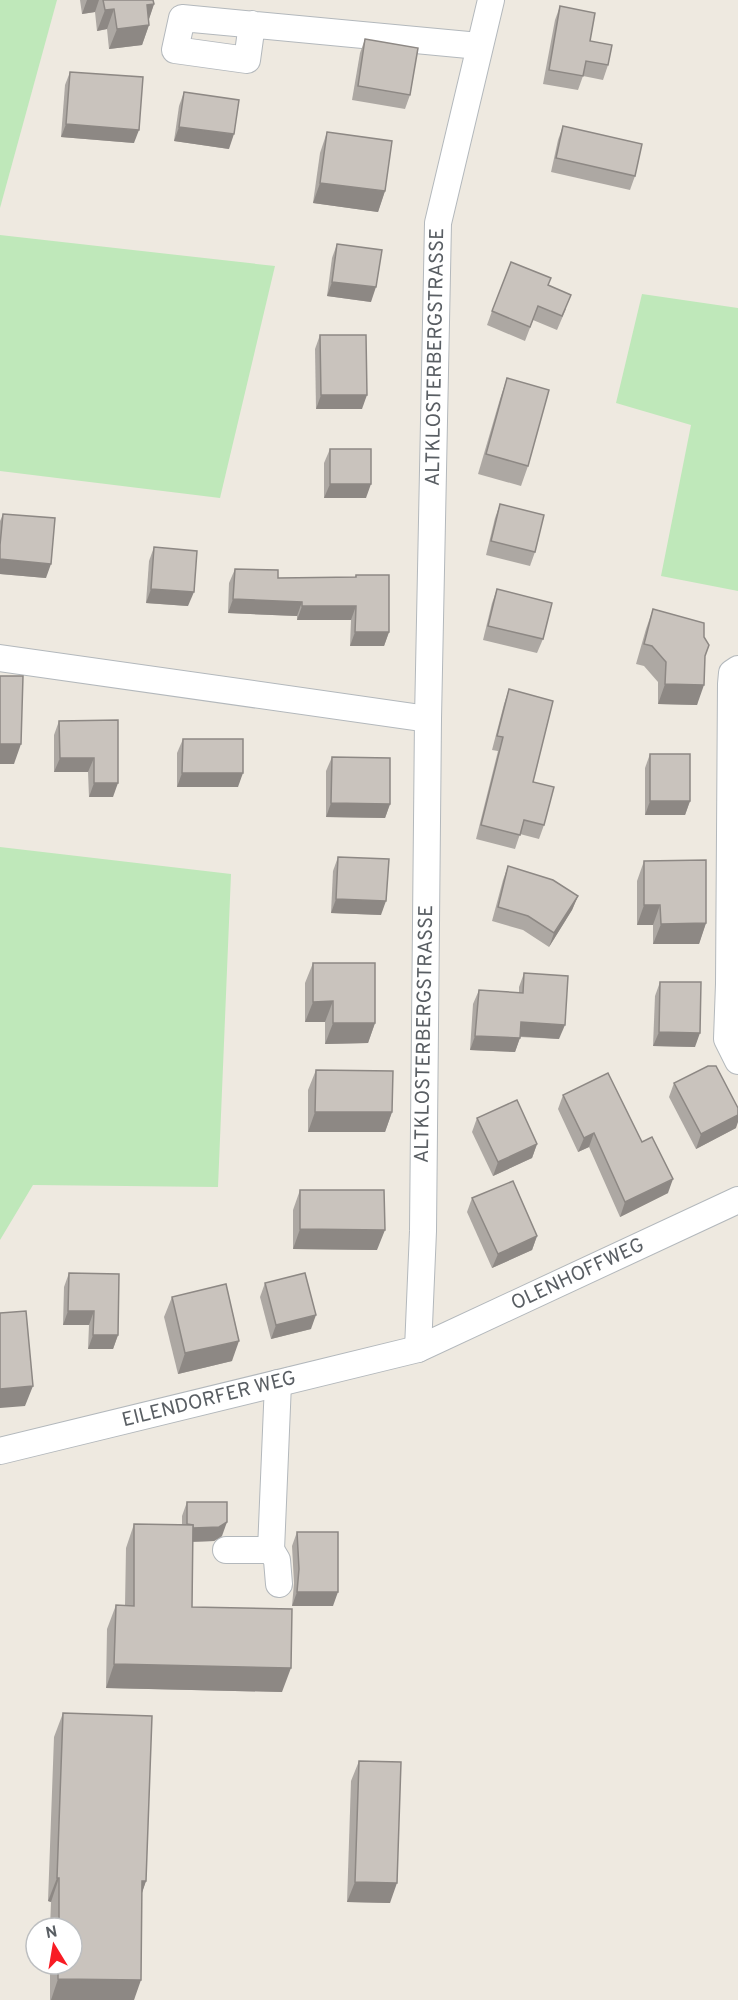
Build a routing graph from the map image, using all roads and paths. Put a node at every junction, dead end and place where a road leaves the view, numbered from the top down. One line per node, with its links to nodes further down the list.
1 (491, 0): 3 (street, ALTKLOSTERBERGSTRASSE)
2 (252, 24): 3 (street)
3 (479, 46): 6 (street, ALTKLOSTERBERGSTRASSE)
4 (0, 658): 6 (street)
5 (738, 669): 7 (street)
6 (428, 719): 9 (street, ALTKLOSTERBERGSTRASSE)
7 (738, 1060)
8 (738, 1200): 9 (street, OLENHOFFWEG)
9 (418, 1350): 10 (street, EILENDORFER WEG)
10 (279, 1383): 11 (street, EILENDORFER WEG); 13 (street)
11 (0, 1451)
12 (226, 1550): 13 (street)
13 (271, 1550): 14 (street)
14 (279, 1584)

